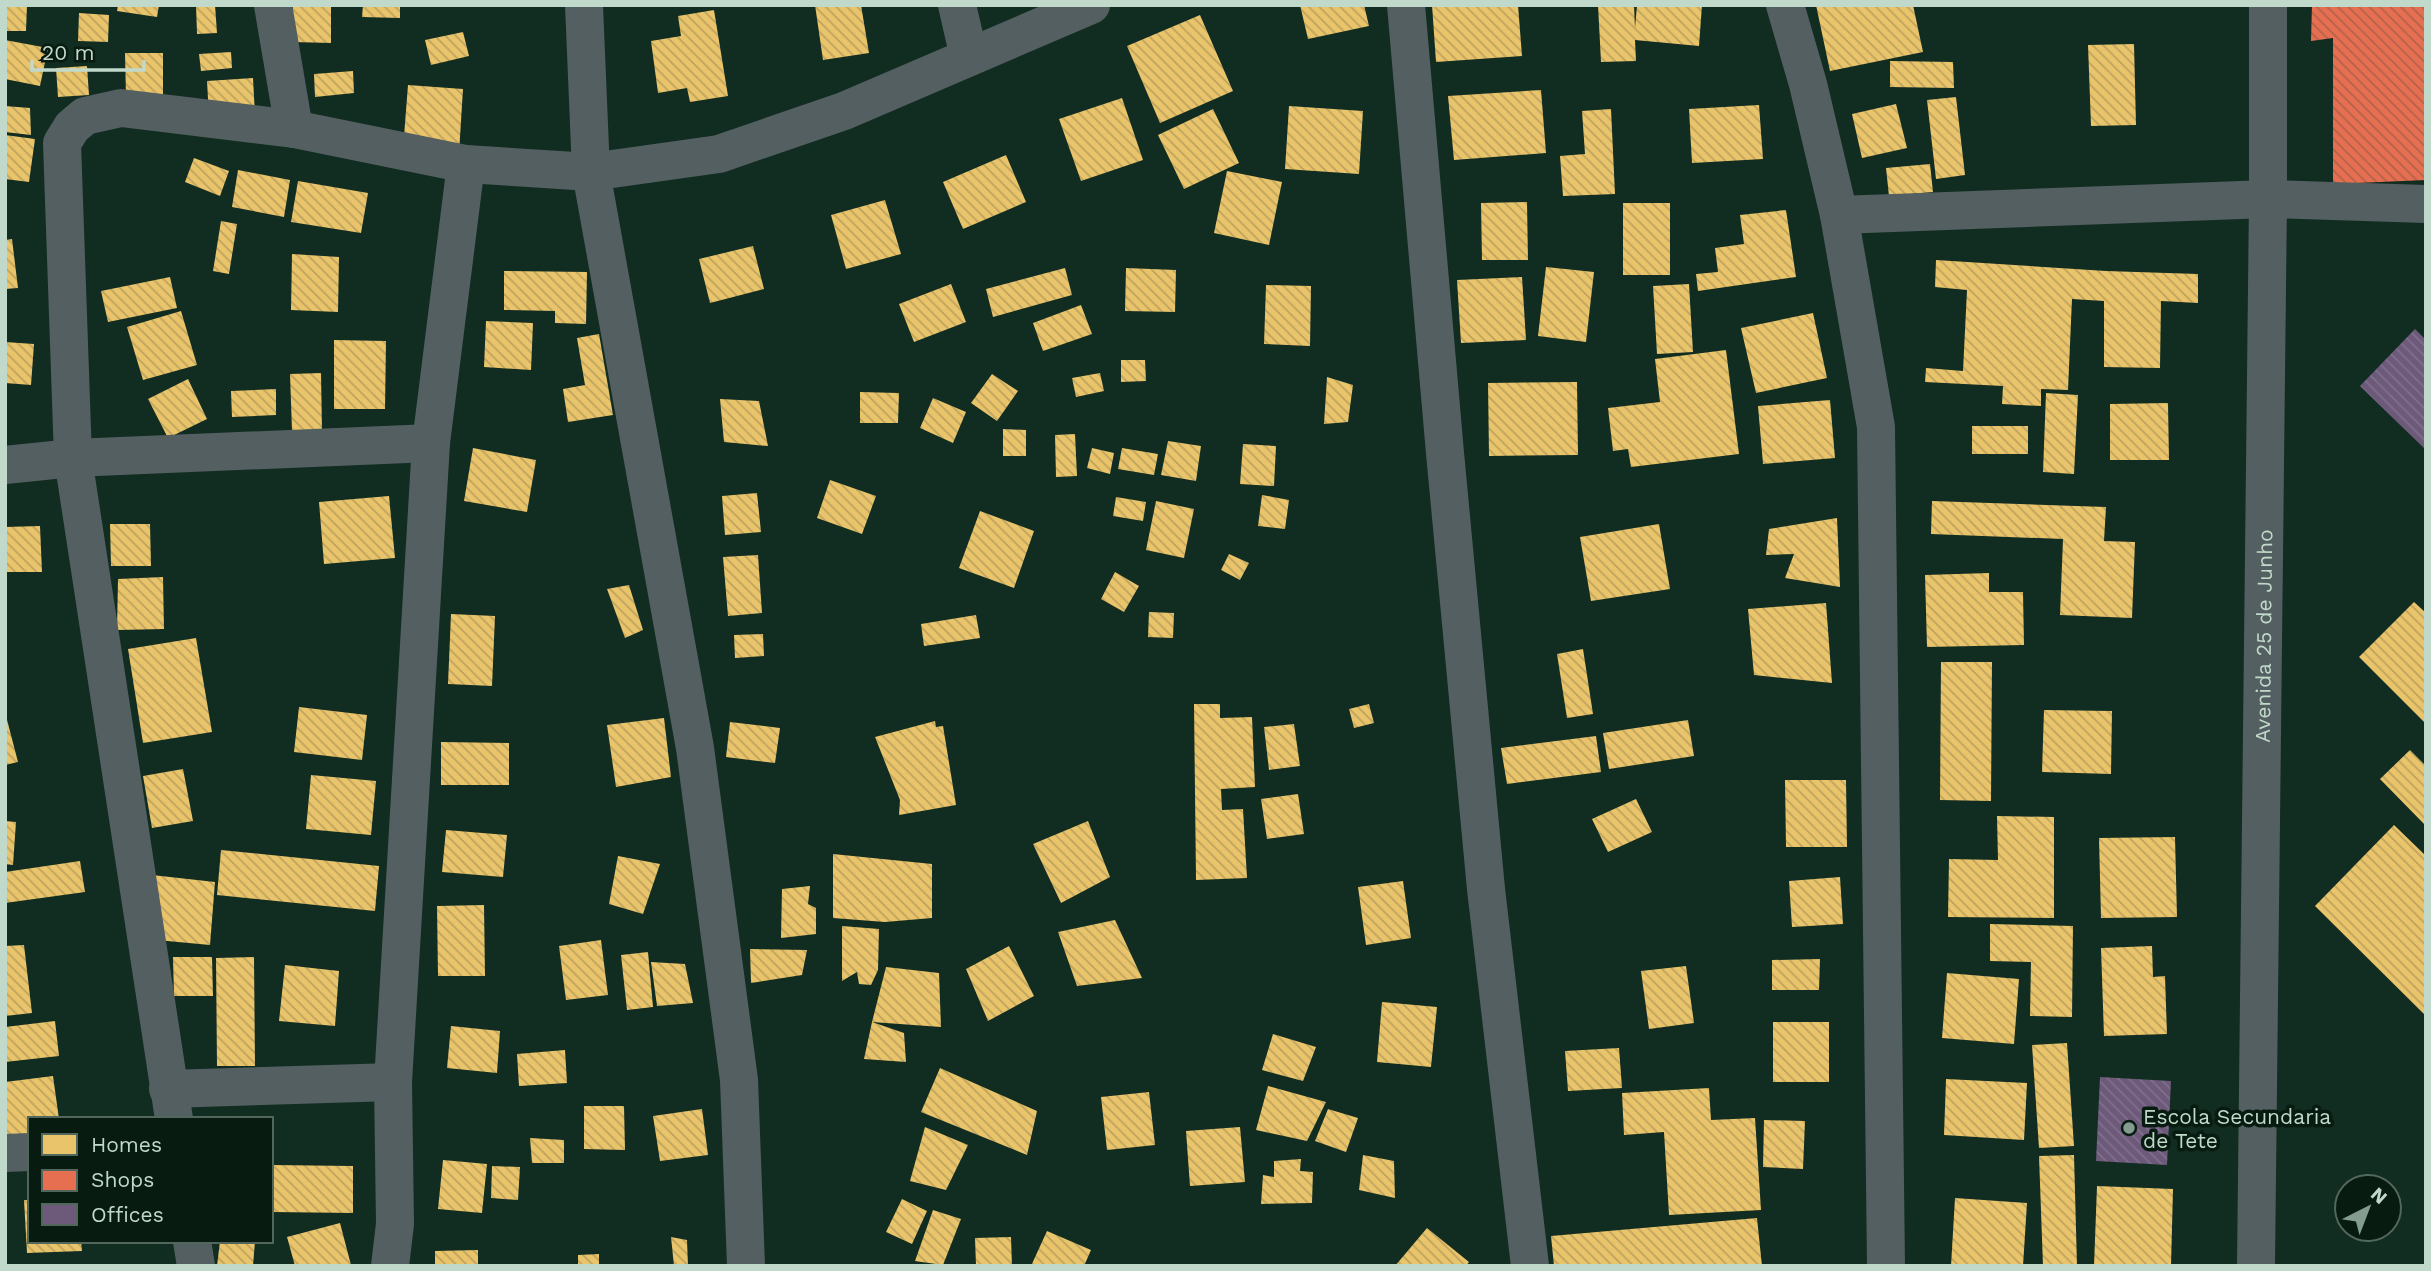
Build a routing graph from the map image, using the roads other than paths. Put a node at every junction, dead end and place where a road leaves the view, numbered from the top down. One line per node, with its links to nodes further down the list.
1 (273, 5): 9 (street)
2 (584, 5): 11 (street)
3 (957, 5): 8 (street)
4 (1091, 5): 8 (street)
5 (1406, 5): 26 (street)
6 (1785, 5): 14 (street)
7 (2268, 5): 12 (street, Avenida 25 de Junho)
8 (969, 57): 11 (street)
9 (294, 129): 10 (street); 16 (street)
10 (466, 163): 11 (street); 15 (street)
11 (591, 172): 25 (street)
12 (2268, 198): 13 (street); 14 (street); 28 (street, Avenida 25 de Junho)
13 (2426, 204)
14 (1839, 215): 27 (street)
15 (431, 443): 16 (street); 18 (street)
16 (73, 458): 17 (street); 19 (street)
17 (5, 465)
18 (393, 1082): 19 (street); 24 (street)
19 (171, 1104)
20 (28, 1152): 21 (street)
21 (5, 1153)
22 (192, 1243): 23 (street)
23 (196, 1266)
24 (390, 1266)
25 (746, 1266)
26 (1530, 1266)
27 (1886, 1266)
28 (2256, 1266)

